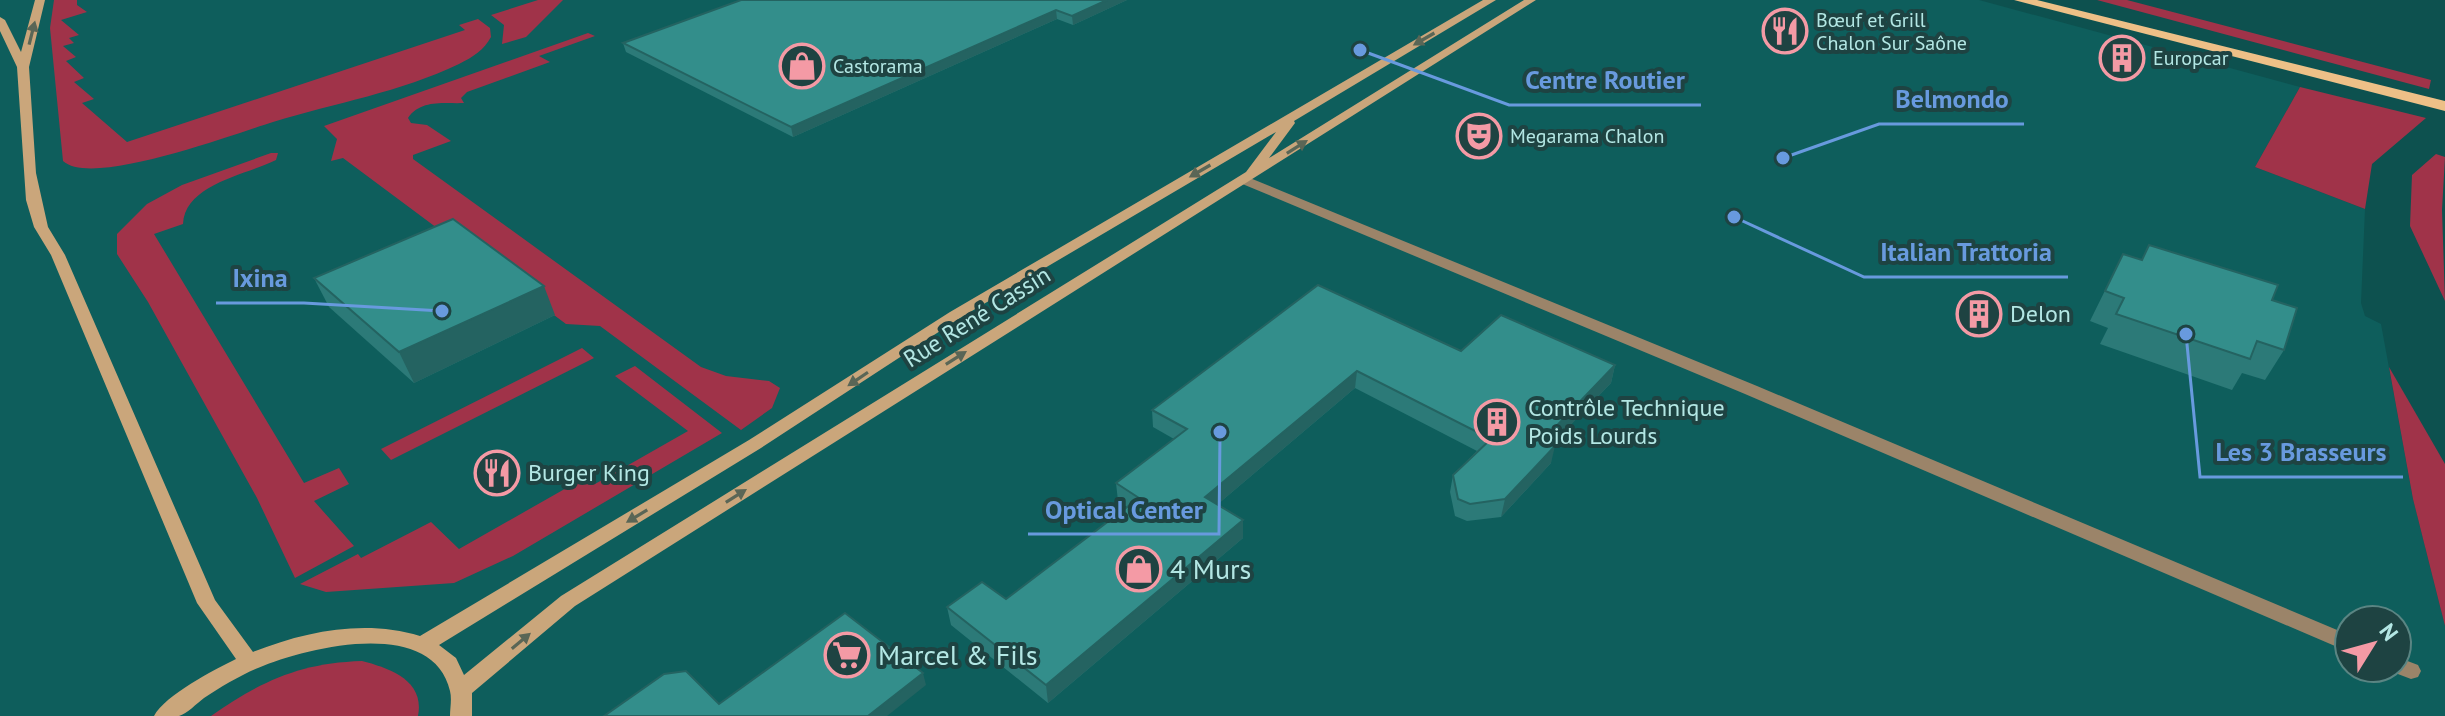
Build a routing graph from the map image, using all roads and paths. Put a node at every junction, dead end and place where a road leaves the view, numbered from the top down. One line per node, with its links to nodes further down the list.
1 (40, 0): 9 (main road, one-way to 1)
2 (1491, 0): 12 (main road, Rue René Cassin, one-way to 12)
3 (1501, 0): 8 (main road)
4 (1531, 0): 8 (main road, Rue René Cassin)
5 (2021, 0): 10 (main road)
6 (2066, 0): 10 (main road)
7 (0, 20): 9 (main road)
8 (1462, 46): 13 (main road, Rue René Cassin, one-way to 8)
9 (23, 67): 16 (main road)
10 (2309, 71): 11 (main road)
11 (2445, 106)
12 (1295, 115): 13 (main road); 15 (main road, Rue René Cassin, one-way to 15)
13 (1245, 180): 14 (street); 17 (main road, Rue René Cassin, one-way to 13)
14 (2333, 637)
15 (422, 645): 16 (main road); 17 (main road)
16 (249, 662): 18 (main road)
17 (461, 690): 19 (main road)
18 (165, 716)
19 (461, 716)

